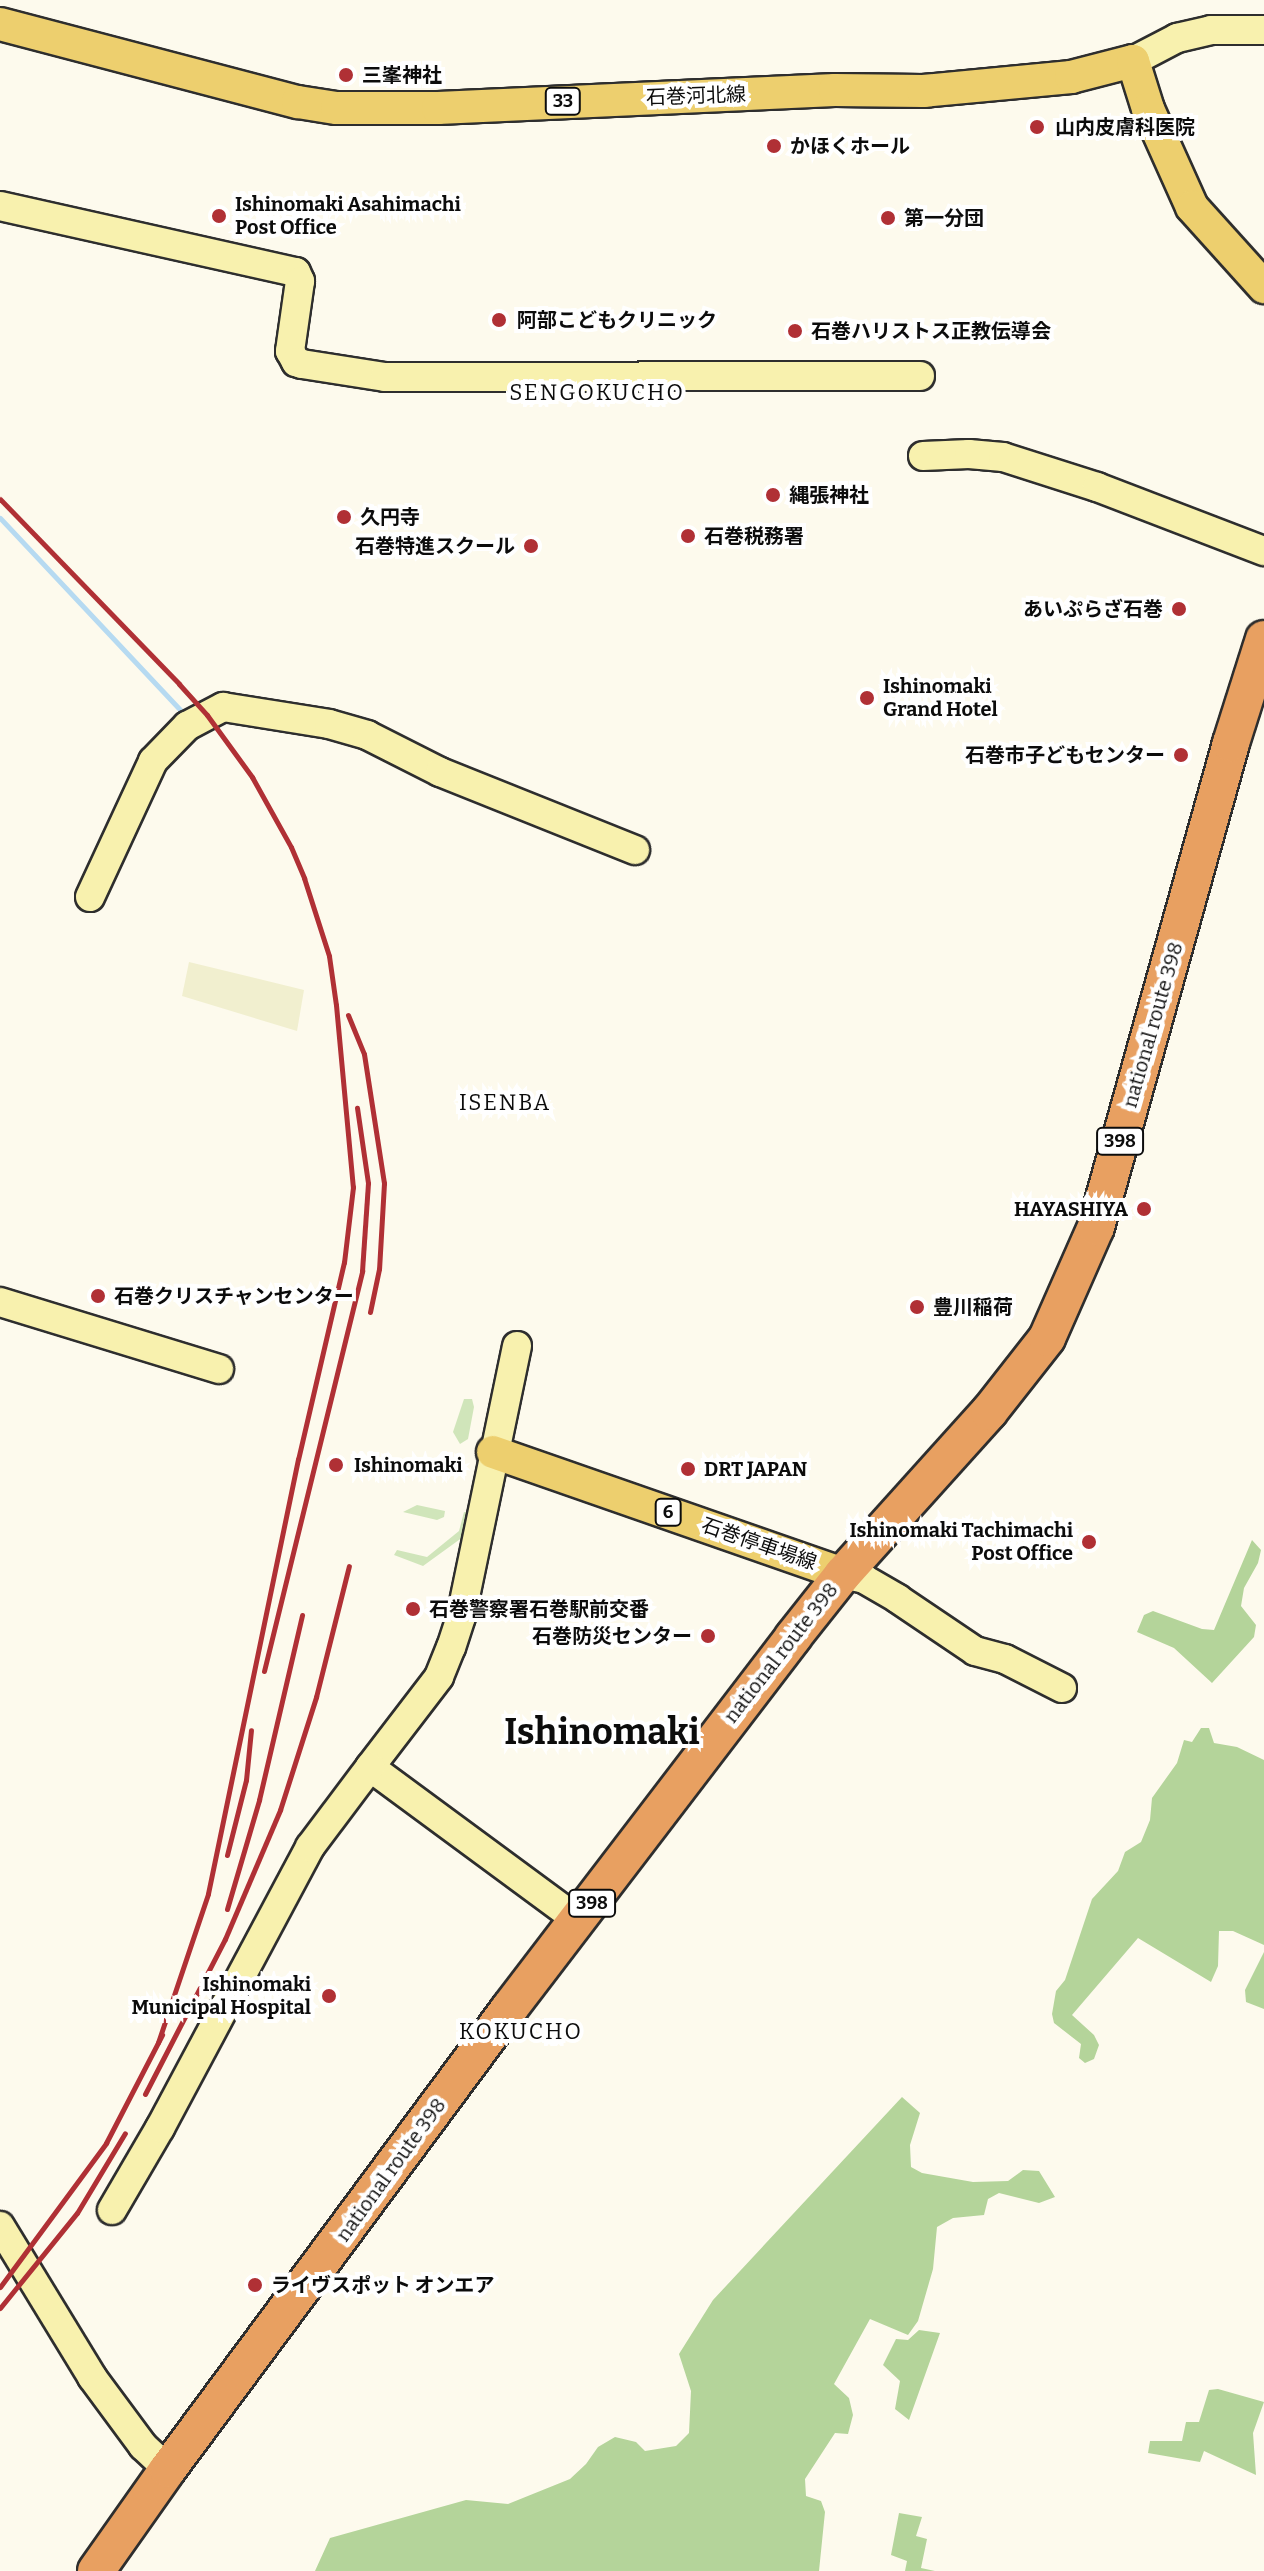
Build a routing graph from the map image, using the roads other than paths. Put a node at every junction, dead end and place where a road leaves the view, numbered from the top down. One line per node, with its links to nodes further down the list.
1 (0, 24): 3 (main road, 石巻河北線 / 33)
2 (1264, 30): 3 (street)
3 (1133, 61): 5 (main road)
4 (0, 206): 6 (street)
5 (1264, 287)
6 (920, 376)
7 (923, 456): 8 (street)
8 (1264, 551)
9 (1264, 639): 16 (highway, national route 398 / 398)
10 (635, 850): 11 (street)
11 (90, 897)
12 (0, 1302): 14 (street)
13 (517, 1346): 15 (street)
14 (219, 1369)
15 (493, 1452): 16 (main road, 石巻停車場線 / 6); 18 (street)
16 (843, 1574): 17 (street); 19 (highway, national route 398 / 398)
17 (1062, 1688)
18 (370, 1767): 19 (street); 20 (street)
19 (579, 1921): 22 (highway, national route 398 / 398)
20 (112, 2210)
21 (0, 2226): 22 (street)
22 (168, 2469): 23 (highway, national route 398 / 398)
23 (96, 2571)

